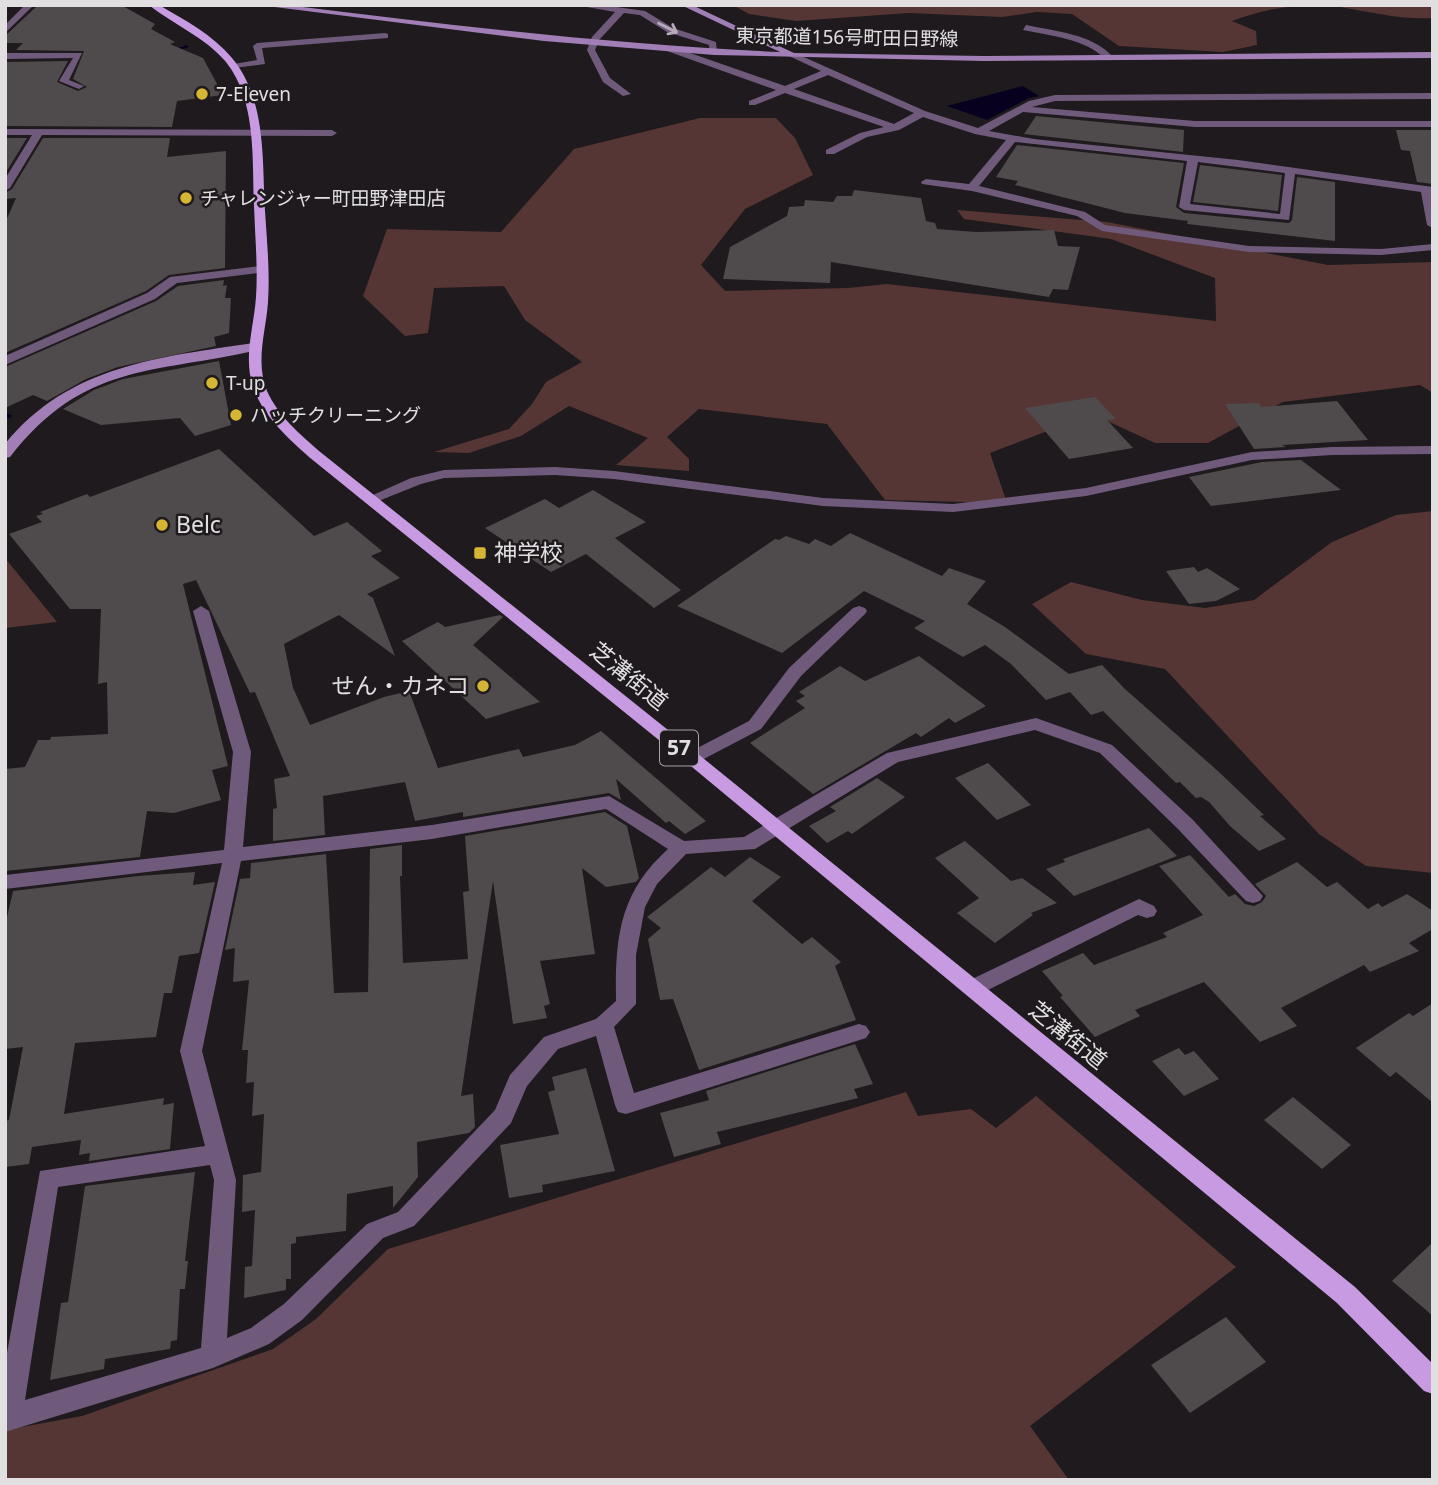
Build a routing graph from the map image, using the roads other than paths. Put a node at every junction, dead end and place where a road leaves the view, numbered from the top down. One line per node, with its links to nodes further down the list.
1 (30, 5): 9 (street)
2 (153, 5): 18 (main road, 芝溝街道 / 57)
3 (263, 5): 11 (main road, 東京都道156号町田日野線)
4 (580, 5): 7 (street)
5 (685, 5): 16 (main road)
6 (645, 9): 7 (street); 13 (street, one-way to 13)
7 (621, 11): 11 (street)
8 (1026, 28): 17 (street)
9 (5, 30)
10 (385, 36): 18 (street)
11 (592, 43): 12 (main road, 東京都道156号町田日野線); 22 (street)
12 (670, 49): 13 (main road, 東京都道156号町田日野線); 21 (street)
13 (713, 52): 16 (main road, 東京都道156号町田日野線)
14 (1433, 55): 17 (main road, 東京都道156号町田日野線)
15 (5, 56): 20 (street)
16 (794, 56): 17 (main road, 東京都道156号町田日野線); 19 (street)
17 (1108, 57)
18 (233, 65): 33 (main road, 芝溝街道 / 57)
19 (827, 72): 21 (street); 26 (street)
20 (79, 86)
21 (785, 87): 24 (street); 28 (street)
22 (626, 94)
23 (1433, 96): 25 (street)
24 (752, 103)
25 (1022, 109): 27 (street); 31 (street)
26 (922, 113): 28 (street); 31 (street)
27 (1433, 124)
28 (895, 128): 35 (street)
29 (5, 132): 30 (street)
30 (39, 132): 33 (street); 39 (street)
31 (979, 132): 34 (street)
32 (332, 133): 33 (street)
33 (257, 134): 44 (main road, 芝溝街道 / 57)
34 (1013, 138): 36 (street); 40 (street)
35 (830, 152)
36 (1192, 159): 37 (street); 37 (street)
37 (1290, 172): 41 (street)
38 (926, 181): 40 (street)
39 (5, 188)
40 (972, 188): 43 (street)
41 (1429, 190): 42 (street)
42 (1433, 225)
43 (1433, 247)
44 (261, 270): 45 (main road, 芝溝街道 / 57); 46 (street)
45 (254, 347): 48 (main road); 49 (main road, 芝溝街道 / 57)
46 (5, 361)
47 (1433, 450): 49 (street)
48 (5, 454)
49 (370, 499): 52 (main road, 芝溝街道 / 57)
50 (201, 611): 55 (street)
51 (859, 611): 52 (street)
52 (692, 758): 53 (main road, 芝溝街道 / 57)
53 (776, 827): 54 (street); 57 (street); 59 (main road, 芝溝街道 / 57)
54 (681, 848): 55 (street); 60 (street)
55 (233, 855): 56 (street); 62 (street)
56 (5, 882)
57 (1253, 895)
58 (1147, 911): 59 (street)
59 (973, 988): 64 (main road, 芝溝街道 / 57)
60 (603, 1025): 61 (street); 63 (street)
61 (859, 1032)
62 (218, 1154): 63 (street); 65 (street)
63 (213, 1356): 65 (street)
64 (1433, 1382)
65 (7, 1419)

